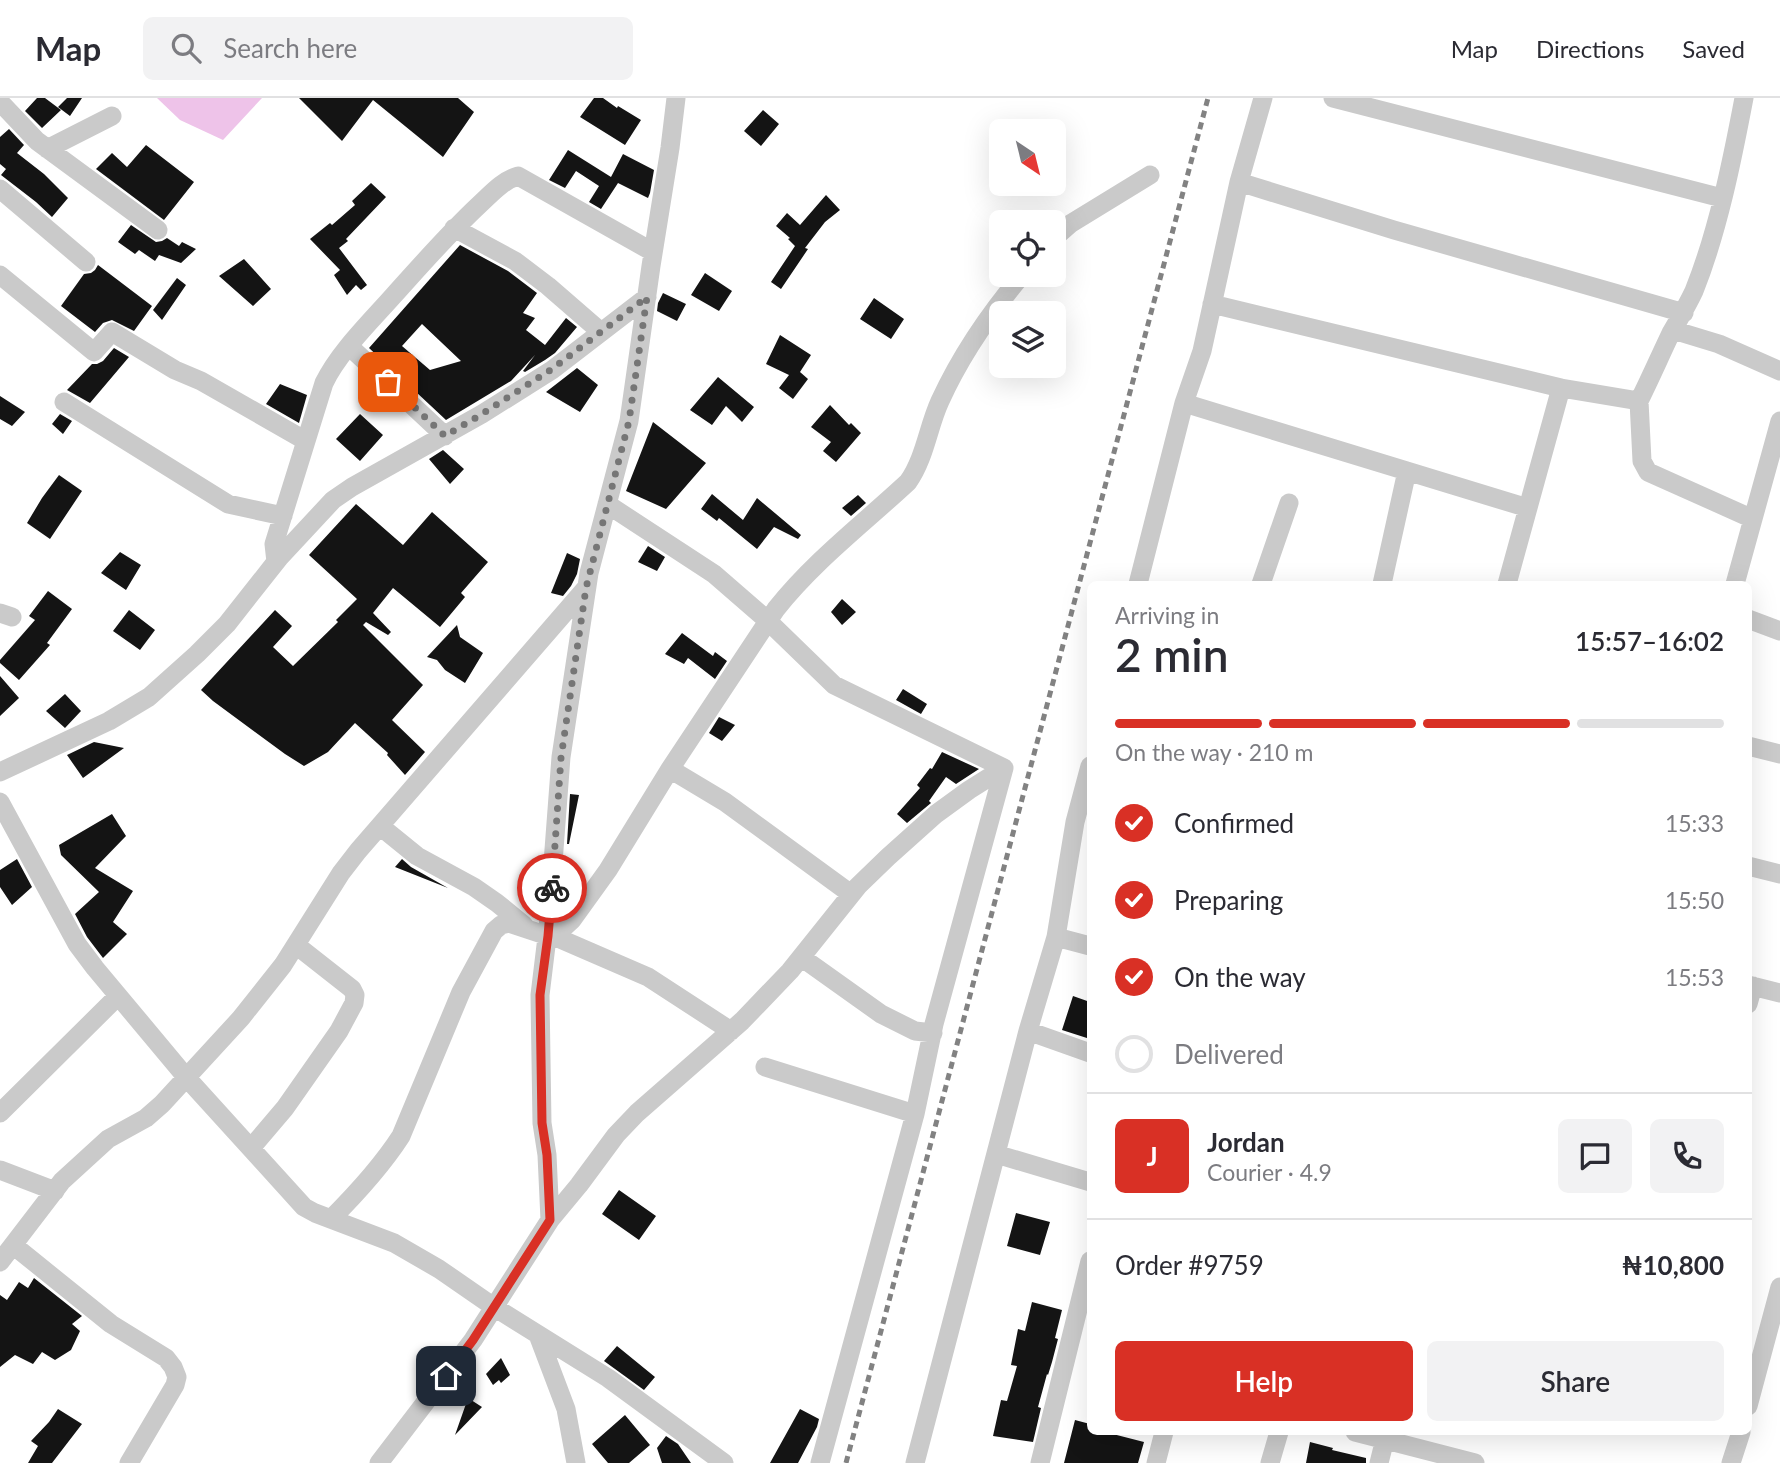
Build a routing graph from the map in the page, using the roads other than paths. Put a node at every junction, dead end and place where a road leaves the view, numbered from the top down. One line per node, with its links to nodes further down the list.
1 (676, 98): 15 (street)
2 (1263, 98): 9 (street)
3 (1333, 98): 11 (street)
4 (1744, 98): 11 (street)
5 (0, 102): 7 (street)
6 (112, 116): 7 (street)
7 (47, 149): 14 (street)
8 (1150, 175): 12 (street)
9 (1239, 182): 20 (street); 21 (street)
10 (0, 189): 16 (street)
11 (1722, 198): 21 (street)
12 (1066, 227)
13 (454, 228): 15 (street); 23 (street); 24 (street)
14 (158, 230)
15 (653, 252): 19 (street)
16 (86, 262)
17 (0, 275): 32 (street)
18 (1012, 287): 46 (street)
19 (647, 297): 23 (street); 35 (street)
20 (1212, 304): 26 (street); 29 (street)
21 (1684, 313): 22 (street)
22 (1673, 330): 25 (street); 27 (street)
23 (601, 332): 31 (street)
24 (350, 347): 31 (street); 32 (street)
25 (1780, 371)
26 (1561, 388): 27 (street); 36 (street)
27 (1639, 401): 38 (street)
28 (64, 402): 37 (street)
29 (1184, 403): 33 (street); 40 (street)
30 (1780, 421): 38 (street)
31 (445, 436): 39 (street)
32 (306, 441): 37 (street)
33 (1407, 471): 36 (street); 42 (street)
34 (1289, 503): 41 (street)
35 (607, 504): 45 (street); 46 (street)
36 (1528, 508): 43 (street)
37 (283, 516): 39 (street)
38 (1753, 519): 44 (street)
39 (276, 562): 53 (street)
40 (1139, 581)
41 (1262, 581)
42 (1383, 581)
43 (1508, 581)
44 (1736, 581)
45 (586, 588): 57 (street); 61 (street)
46 (767, 620): 51 (street); 52 (street)
47 (1752, 620): 48 (street)
48 (1780, 631)
49 (1752, 747): 50 (street)
50 (1780, 754)
51 (1004, 768): 60 (street); 71 (street)
52 (670, 769): 60 (street); 61 (street)
53 (0, 772)
54 (1087, 790): 56 (street)
55 (0, 802): 68 (street)
56 (1083, 823): 62 (street)
57 (380, 826): 61 (street); 63 (street)
58 (1752, 867): 59 (street)
59 (1780, 874)
60 (851, 894): 65 (street)
61 (543, 934): 69 (street); 82 (street); 83 (street)
62 (1056, 937): 64 (street); 70 (street)
63 (296, 945): 74 (street); 77 (street)
64 (1087, 946)
65 (801, 957): 69 (street); 71 (street)
66 (1752, 992): 67 (street)
67 (1780, 993)
68 (118, 996): 74 (street); 75 (street)
69 (731, 1031): 83 (street)
70 (1028, 1031): 72 (street); 78 (street)
71 (933, 1033): 76 (street)
72 (1087, 1052)
73 (765, 1068): 76 (street)
74 (187, 1077): 77 (street); 81 (street)
75 (0, 1113)
76 (915, 1114): 101 (street)
77 (251, 1148): 82 (street)
78 (996, 1154): 80 (street); 102 (street)
79 (0, 1170): 81 (street)
80 (1087, 1181)
81 (55, 1191): 84 (street)
82 (331, 1219): 88 (street)
83 (550, 1220): 88 (street)
84 (13, 1245): 85 (street); 97 (street)
85 (0, 1262)
86 (1087, 1273): 103 (street)
87 (1780, 1287): 90 (street)
88 (494, 1307): 89 (street); 98 (street)
89 (538, 1335): 99 (street); 100 (street)
90 (1771, 1361): 91 (street)
91 (1752, 1398)
92 (1163, 1435): 104 (street)
93 (1278, 1435): 105 (street)
94 (1368, 1435): 96 (street)
95 (1740, 1435): 108 (street)
96 (1385, 1439): 106 (street); 107 (street)
97 (129, 1463)
98 (379, 1463)
99 (576, 1463)
100 (724, 1463)
101 (820, 1463)
102 (915, 1463)
103 (1040, 1463)
104 (1156, 1463)
105 (1270, 1463)
106 (1379, 1463)
107 (1475, 1463)
108 (1731, 1463)

